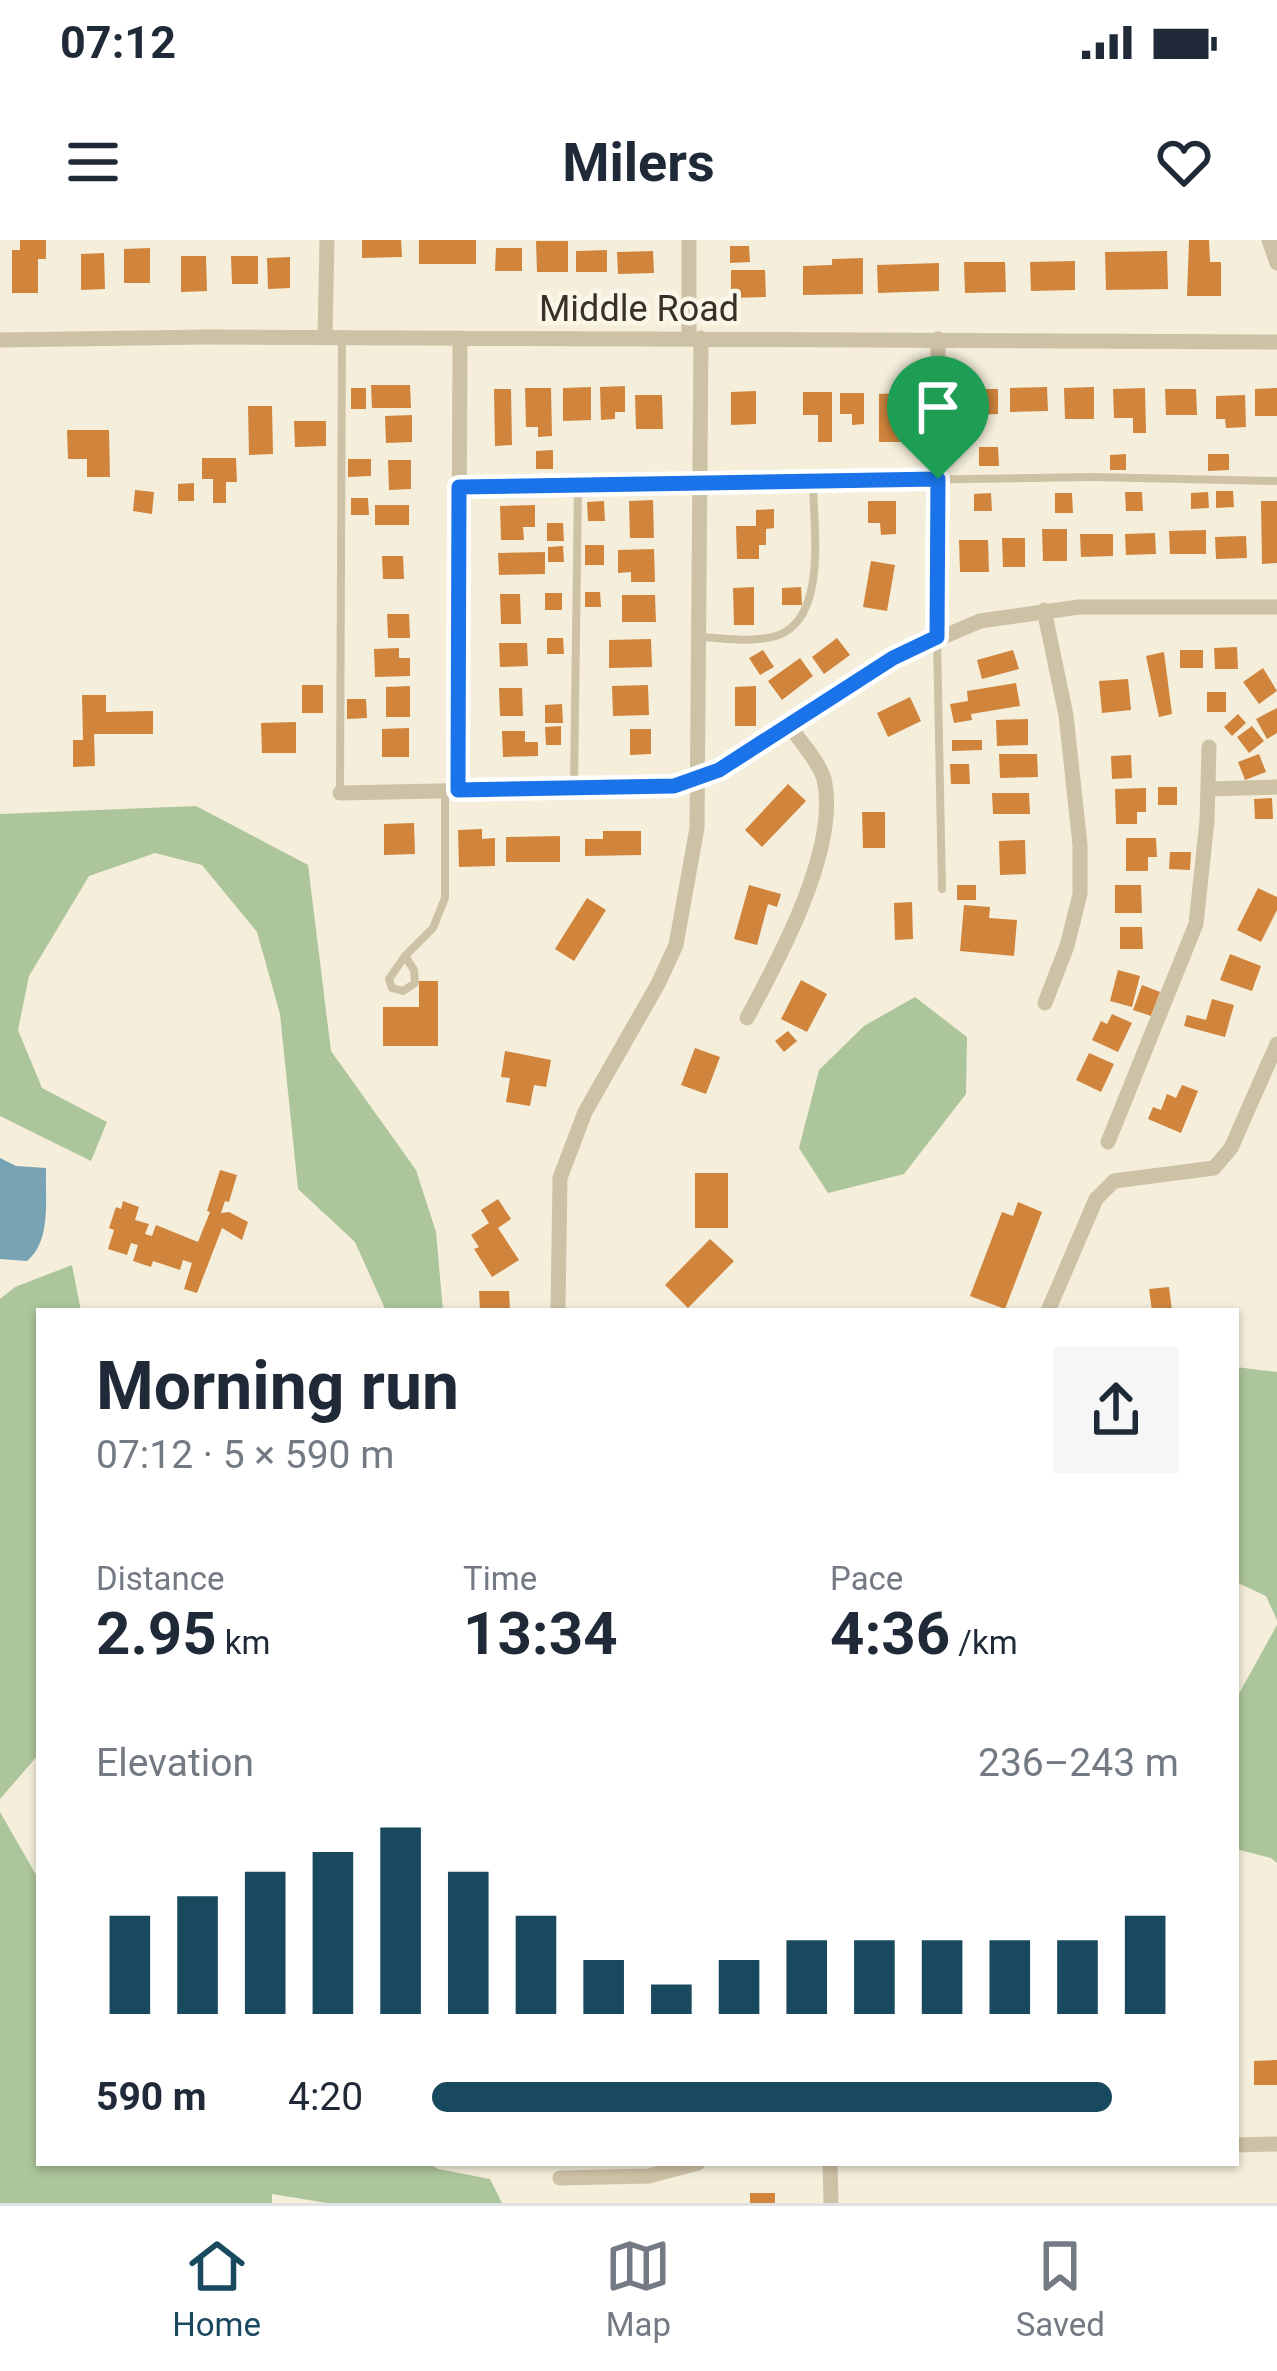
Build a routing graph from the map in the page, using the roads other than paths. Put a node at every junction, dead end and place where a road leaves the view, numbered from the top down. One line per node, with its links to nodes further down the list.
1 (327, 240): 5 (street)
2 (689, 240): 7 (street)
3 (1269, 240): 4 (street)
4 (1277, 262)
5 (334, 337): 6 (street, Middle Road); 9 (street, Middle Road); 28 (lane)
6 (460, 338): 7 (street, Middle Road); 16 (street)
7 (695, 338): 8 (street, Middle Road); 14 (street)
8 (938, 339): 10 (street, Middle Road); 11 (street)
9 (0, 340)
10 (1277, 342)
11 (938, 479): 12 (lane); 13 (lane); 19 (street)
12 (813, 481): 14 (lane); 20 (lane)
13 (1277, 481)
14 (700, 483): 15 (lane); 20 (street)
15 (578, 484): 16 (lane); 24 (lane)
16 (459, 487): 27 (street)
17 (1277, 607): 18 (street)
18 (1044, 610): 19 (street); 31 (street)
19 (937, 637): 21 (street); 29 (lane)
20 (699, 638): 23 (street)
21 (788, 724): 23 (street); 32 (street)
22 (1209, 747): 26 (street)
23 (698, 778): 24 (street); 35 (street)
24 (574, 788): 27 (street)
25 (1277, 788): 26 (street)
26 (1208, 789): 34 (street)
27 (452, 790): 28 (street); 30 (lane)
28 (340, 793)
29 (942, 890)
30 (405, 956)
31 (1045, 1003)
32 (747, 1018)
33 (1277, 1044): 36 (street)
34 (1108, 1142)
35 (558, 1308)
36 (1049, 1308)
37 (1239, 2144): 38 (street)
38 (1277, 2144)
39 (687, 2166): 41 (street)
40 (830, 2166): 42 (street)
41 (560, 2178)
42 (831, 2203)

